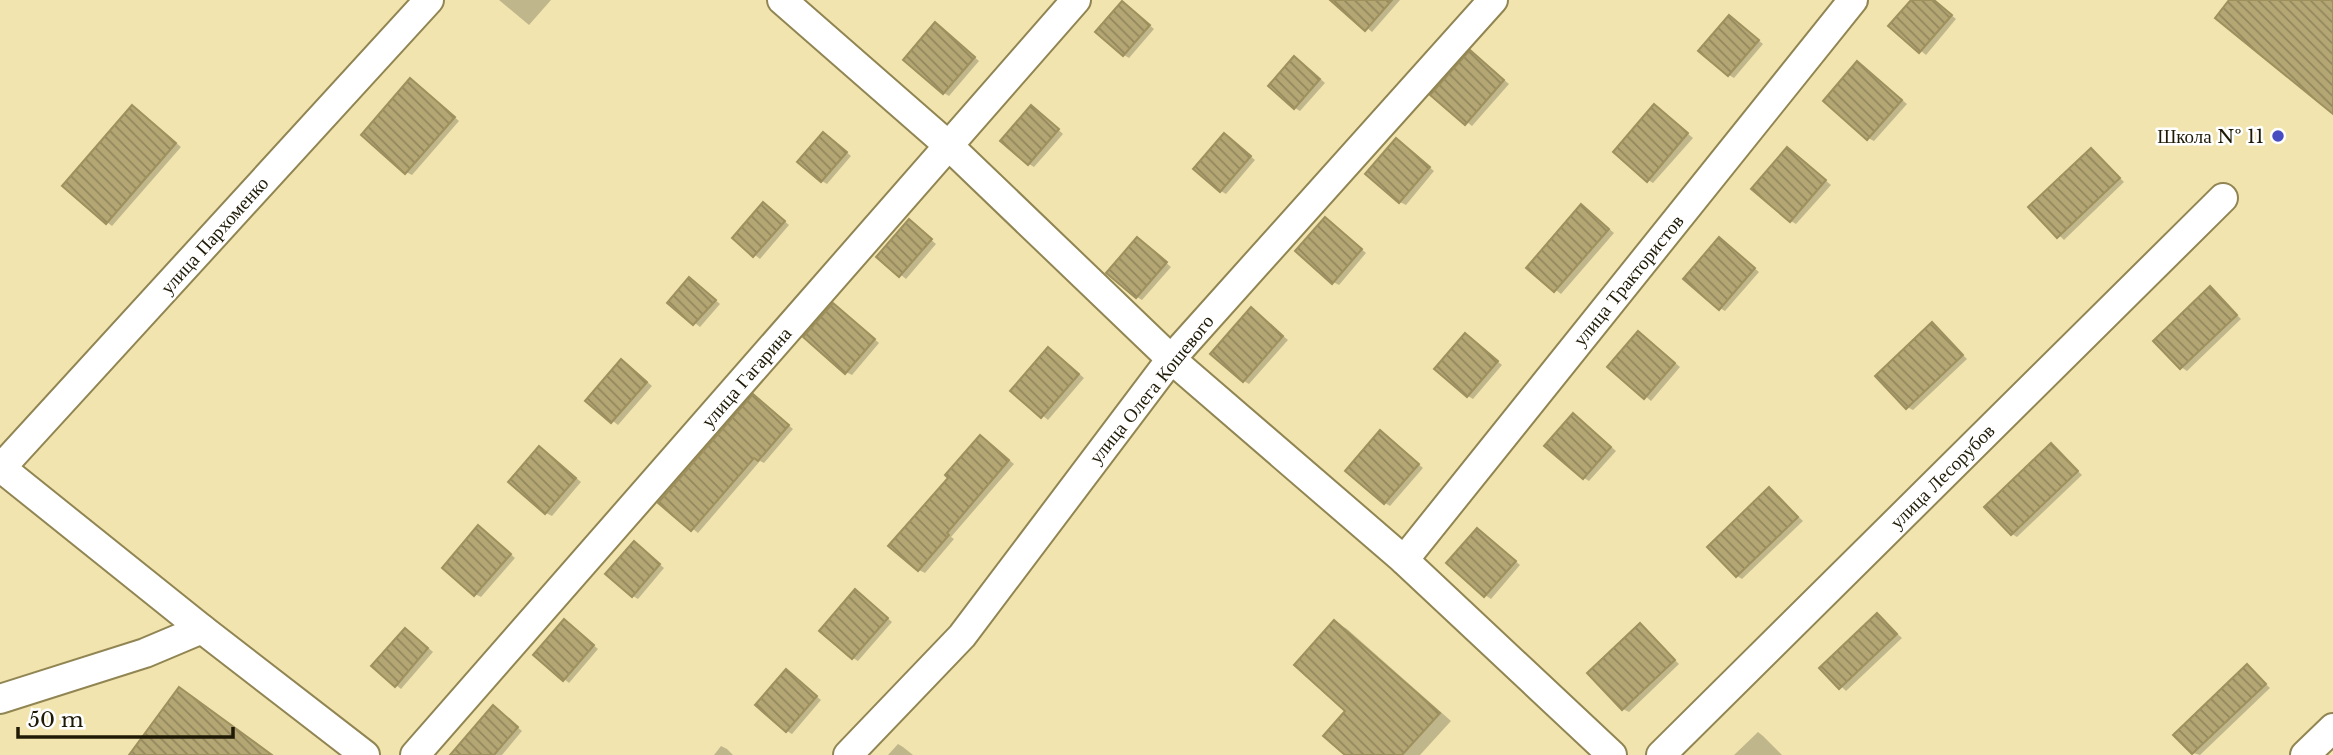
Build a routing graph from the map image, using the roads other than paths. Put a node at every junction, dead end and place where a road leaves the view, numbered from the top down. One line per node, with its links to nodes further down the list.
1 (429, 0): 9 (street, улица Пархоменко)
2 (782, 0): 6 (street)
3 (1076, 0): 6 (street, улица Гагарина)
4 (1493, 0): 8 (street, улица Олега Кошевого)
5 (1853, 0): 10 (street, улица Трактористов)
6 (949, 146): 8 (street); 15 (street, улица Гагарина)
7 (2223, 198): 18 (street, улица Лесорубов)
8 (1171, 359): 10 (street); 16 (street, улица Олега Кошевого)
9 (0, 468): 11 (street)
10 (1404, 560): 17 (street)
11 (202, 629): 12 (street); 14 (street)
12 (0, 699)
13 (2333, 728): 19 (street)
14 (365, 755)
15 (415, 755)
16 (848, 755)
17 (1612, 755)
18 (1661, 755)
19 (2305, 755)

